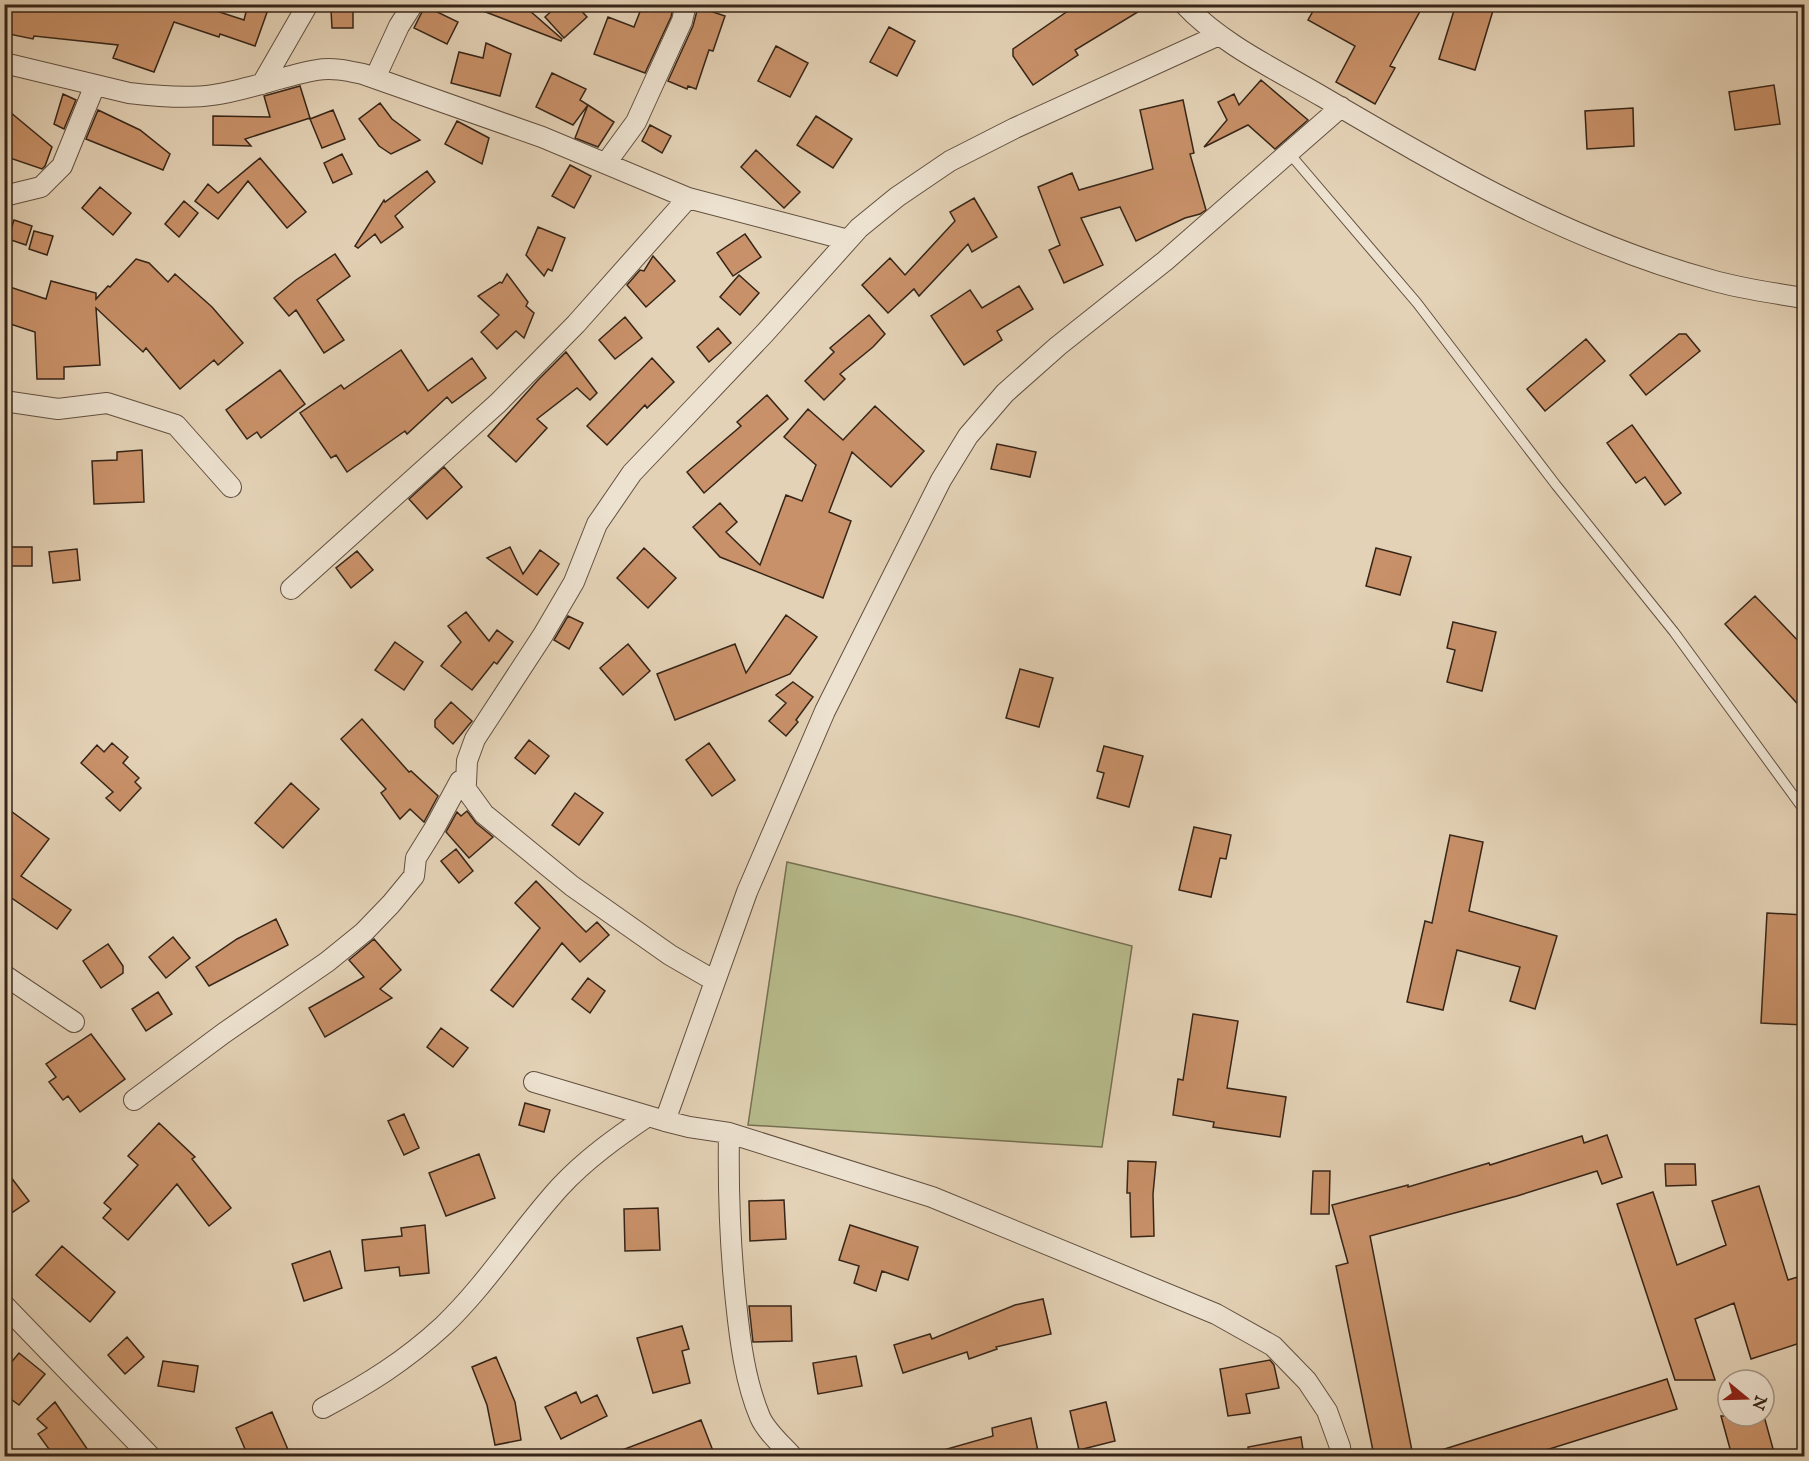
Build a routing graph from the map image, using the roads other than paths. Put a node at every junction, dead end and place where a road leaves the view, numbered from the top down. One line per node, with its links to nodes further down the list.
1 (308, 4): 8 (street)
2 (413, 4): 7 (street)
3 (686, 4): 12 (street)
4 (1185, 4): 5 (street)
5 (1219, 35): 10 (street); 15 (street)
6 (4, 63): 9 (street)
7 (375, 78): 8 (street); 12 (street)
8 (262, 84): 9 (street)
9 (95, 85): 13 (street)
10 (1341, 107): 11 (street); 16 (street)
11 (1289, 153): 21 (lane); 23 (street)
12 (606, 164): 14 (street)
13 (4, 196)
14 (688, 198): 15 (street); 19 (street)
15 (848, 240): 20 (street)
16 (1804, 298)
17 (4, 401): 18 (street)
18 (231, 487)
19 (291, 589)
20 (460, 781): 23 (street); 26 (street)
21 (1804, 810)
22 (4, 975): 24 (street)
23 (715, 981): 27 (street)
24 (74, 1022)
25 (534, 1082): 27 (street)
26 (134, 1100)
27 (657, 1118): 28 (street); 30 (street)
28 (729, 1133): 32 (street); 33 (street)
29 (4, 1305): 31 (street)
30 (323, 1408)
31 (150, 1456)
32 (792, 1456)
33 (1341, 1456)

